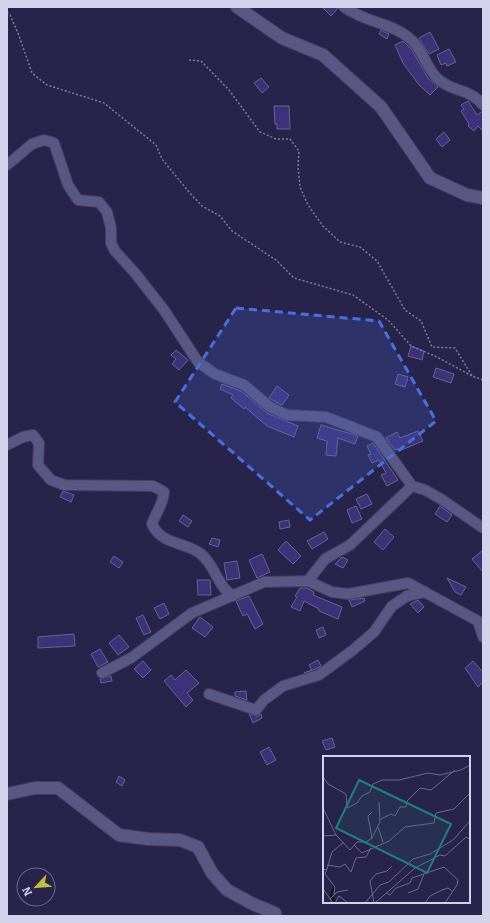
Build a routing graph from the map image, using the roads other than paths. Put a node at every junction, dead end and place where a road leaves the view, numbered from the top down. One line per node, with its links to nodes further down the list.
1 (237, 7): 5 (street)
2 (344, 7): 3 (street)
3 (483, 105)
4 (7, 165): 7 (street)
5 (483, 198)
6 (7, 445): 11 (street)
7 (412, 486): 8 (street); 9 (street)
8 (483, 528)
9 (308, 581): 10 (street); 11 (street)
10 (426, 592): 12 (street); 14 (street)
11 (233, 596): 13 (street)
12 (483, 637)
13 (102, 673)
14 (210, 694)
15 (7, 794): 16 (street)
16 (274, 916)

